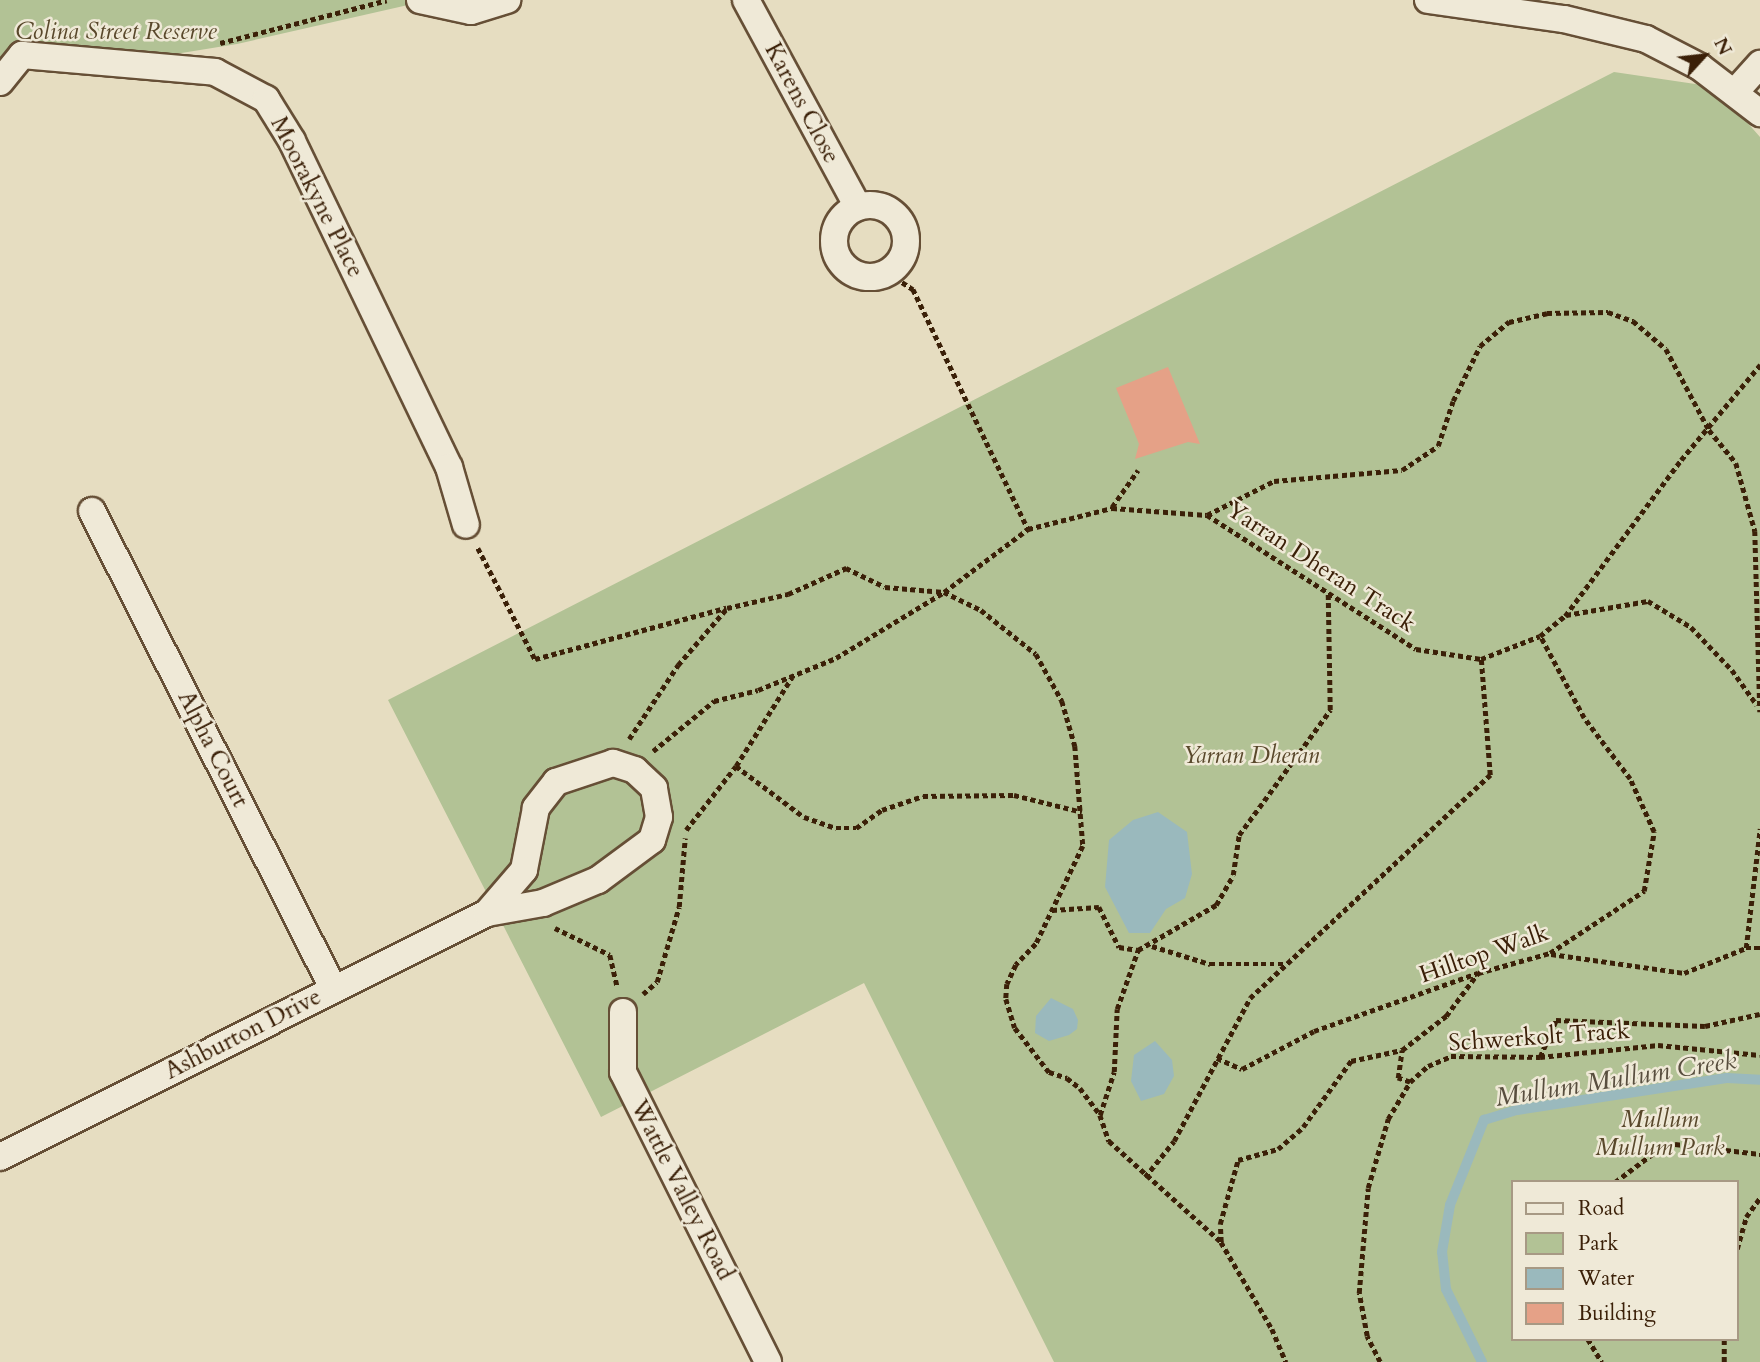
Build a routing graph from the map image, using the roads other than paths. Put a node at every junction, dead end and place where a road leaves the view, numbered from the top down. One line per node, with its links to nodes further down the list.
1 (420, 0): 2 (street)
2 (507, 0)
3 (746, 0): 9 (street, Karens Close)
4 (1428, 0): 7 (street)
5 (1760, 64): 7 (street)
6 (0, 82): 11 (street, Moorakyne Place)
7 (1735, 92): 8 (street)
8 (1760, 113)
9 (858, 207): 9 (street)
10 (92, 511): 13 (street, Alpha Court)
11 (466, 525)
12 (486, 913): 12 (street, Ashburton Drive); 13 (street, Ashburton Drive)
13 (333, 988): 15 (street, Ashburton Drive)
14 (623, 1012): 16 (street, Wattle Valley Road)
15 (0, 1157)
16 (768, 1362)

